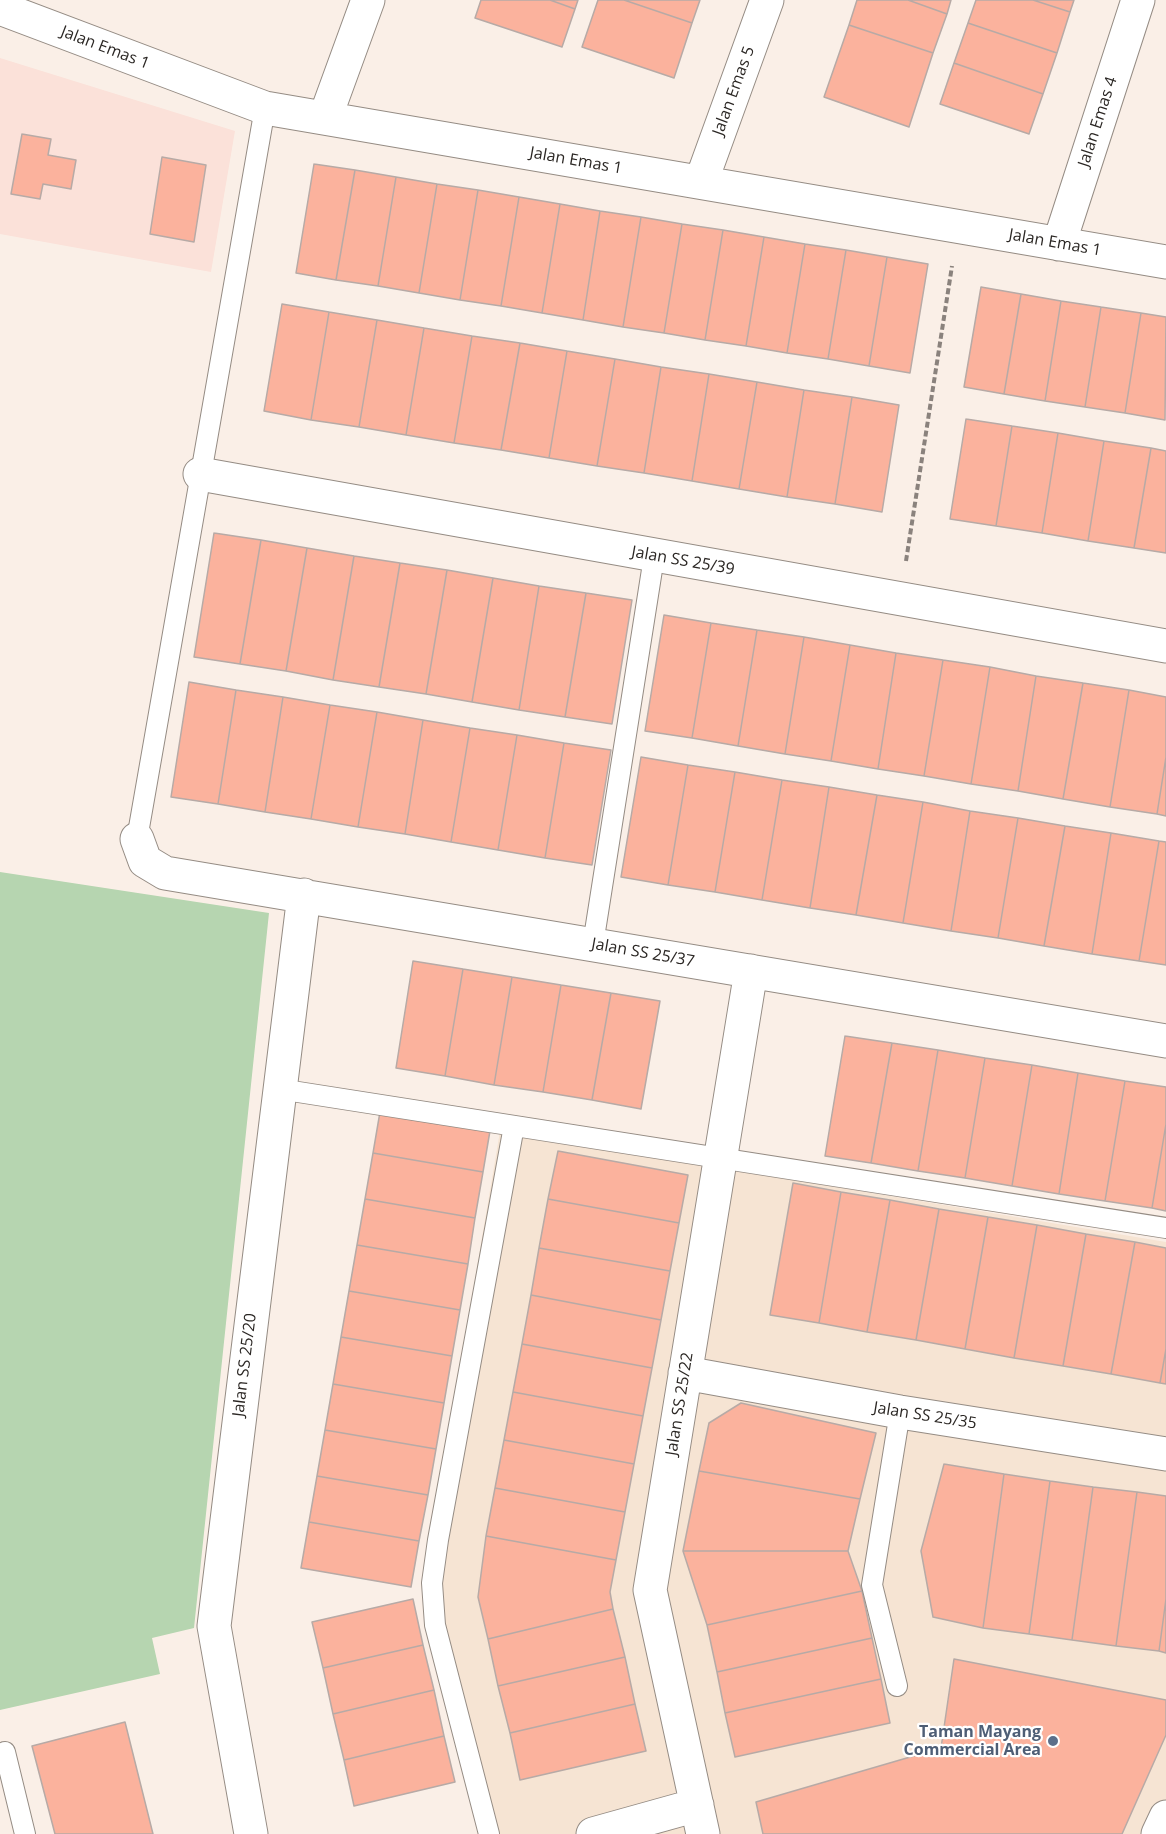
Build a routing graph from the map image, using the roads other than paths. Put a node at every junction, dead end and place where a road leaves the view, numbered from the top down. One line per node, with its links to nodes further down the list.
1 (368, 0): 6 (street)
2 (767, 0): 7 (street, Jalan Emas 5)
3 (1137, 0): 8 (street, Jalan Emas 4)
4 (0, 8): 5 (street, Jalan Emas 1)
5 (265, 108): 6 (street, Jalan Emas 1); 10 (lane)
6 (325, 118): 7 (street, Jalan Emas 1)
7 (701, 182): 8 (street, Jalan Emas 1)
8 (1059, 244): 9 (street, Jalan Emas 1)
9 (1166, 262)
10 (200, 474): 11 (street, Jalan SS 25/39); 13 (lane)
11 (654, 556): 12 (street, Jalan SS 25/39); 15 (lane)
12 (1166, 646)
13 (137, 839): 14 (street, Jalan SS 25/37)
14 (304, 895): 15 (street, Jalan SS 25/37); 18 (street, Jalan SS 25/20)
15 (593, 944): 16 (street, Jalan SS 25/37)
16 (751, 971): 17 (street, Jalan SS 25/37); 20 (street, Jalan SS 25/22)
17 (1166, 1041)
18 (279, 1089): 19 (lane); 30 (street, Jalan SS 25/20)
19 (514, 1126): 20 (lane); 31 (lane)
20 (720, 1159): 21 (lane); 22 (street, Jalan SS 25/22)
21 (1166, 1228)
22 (685, 1373): 23 (street, Jalan SS 25/35); 28 (street, Jalan SS 25/22)
23 (900, 1412): 24 (street, Jalan SS 25/35); 25 (lane)
24 (1166, 1454)
25 (897, 1686)
26 (5, 1752): 29 (lane)
27 (1166, 1817): 33 (street)
28 (700, 1820): 32 (street)
29 (25, 1834)
30 (251, 1834)
31 (489, 1834)
32 (593, 1834)
33 (1158, 1834)

